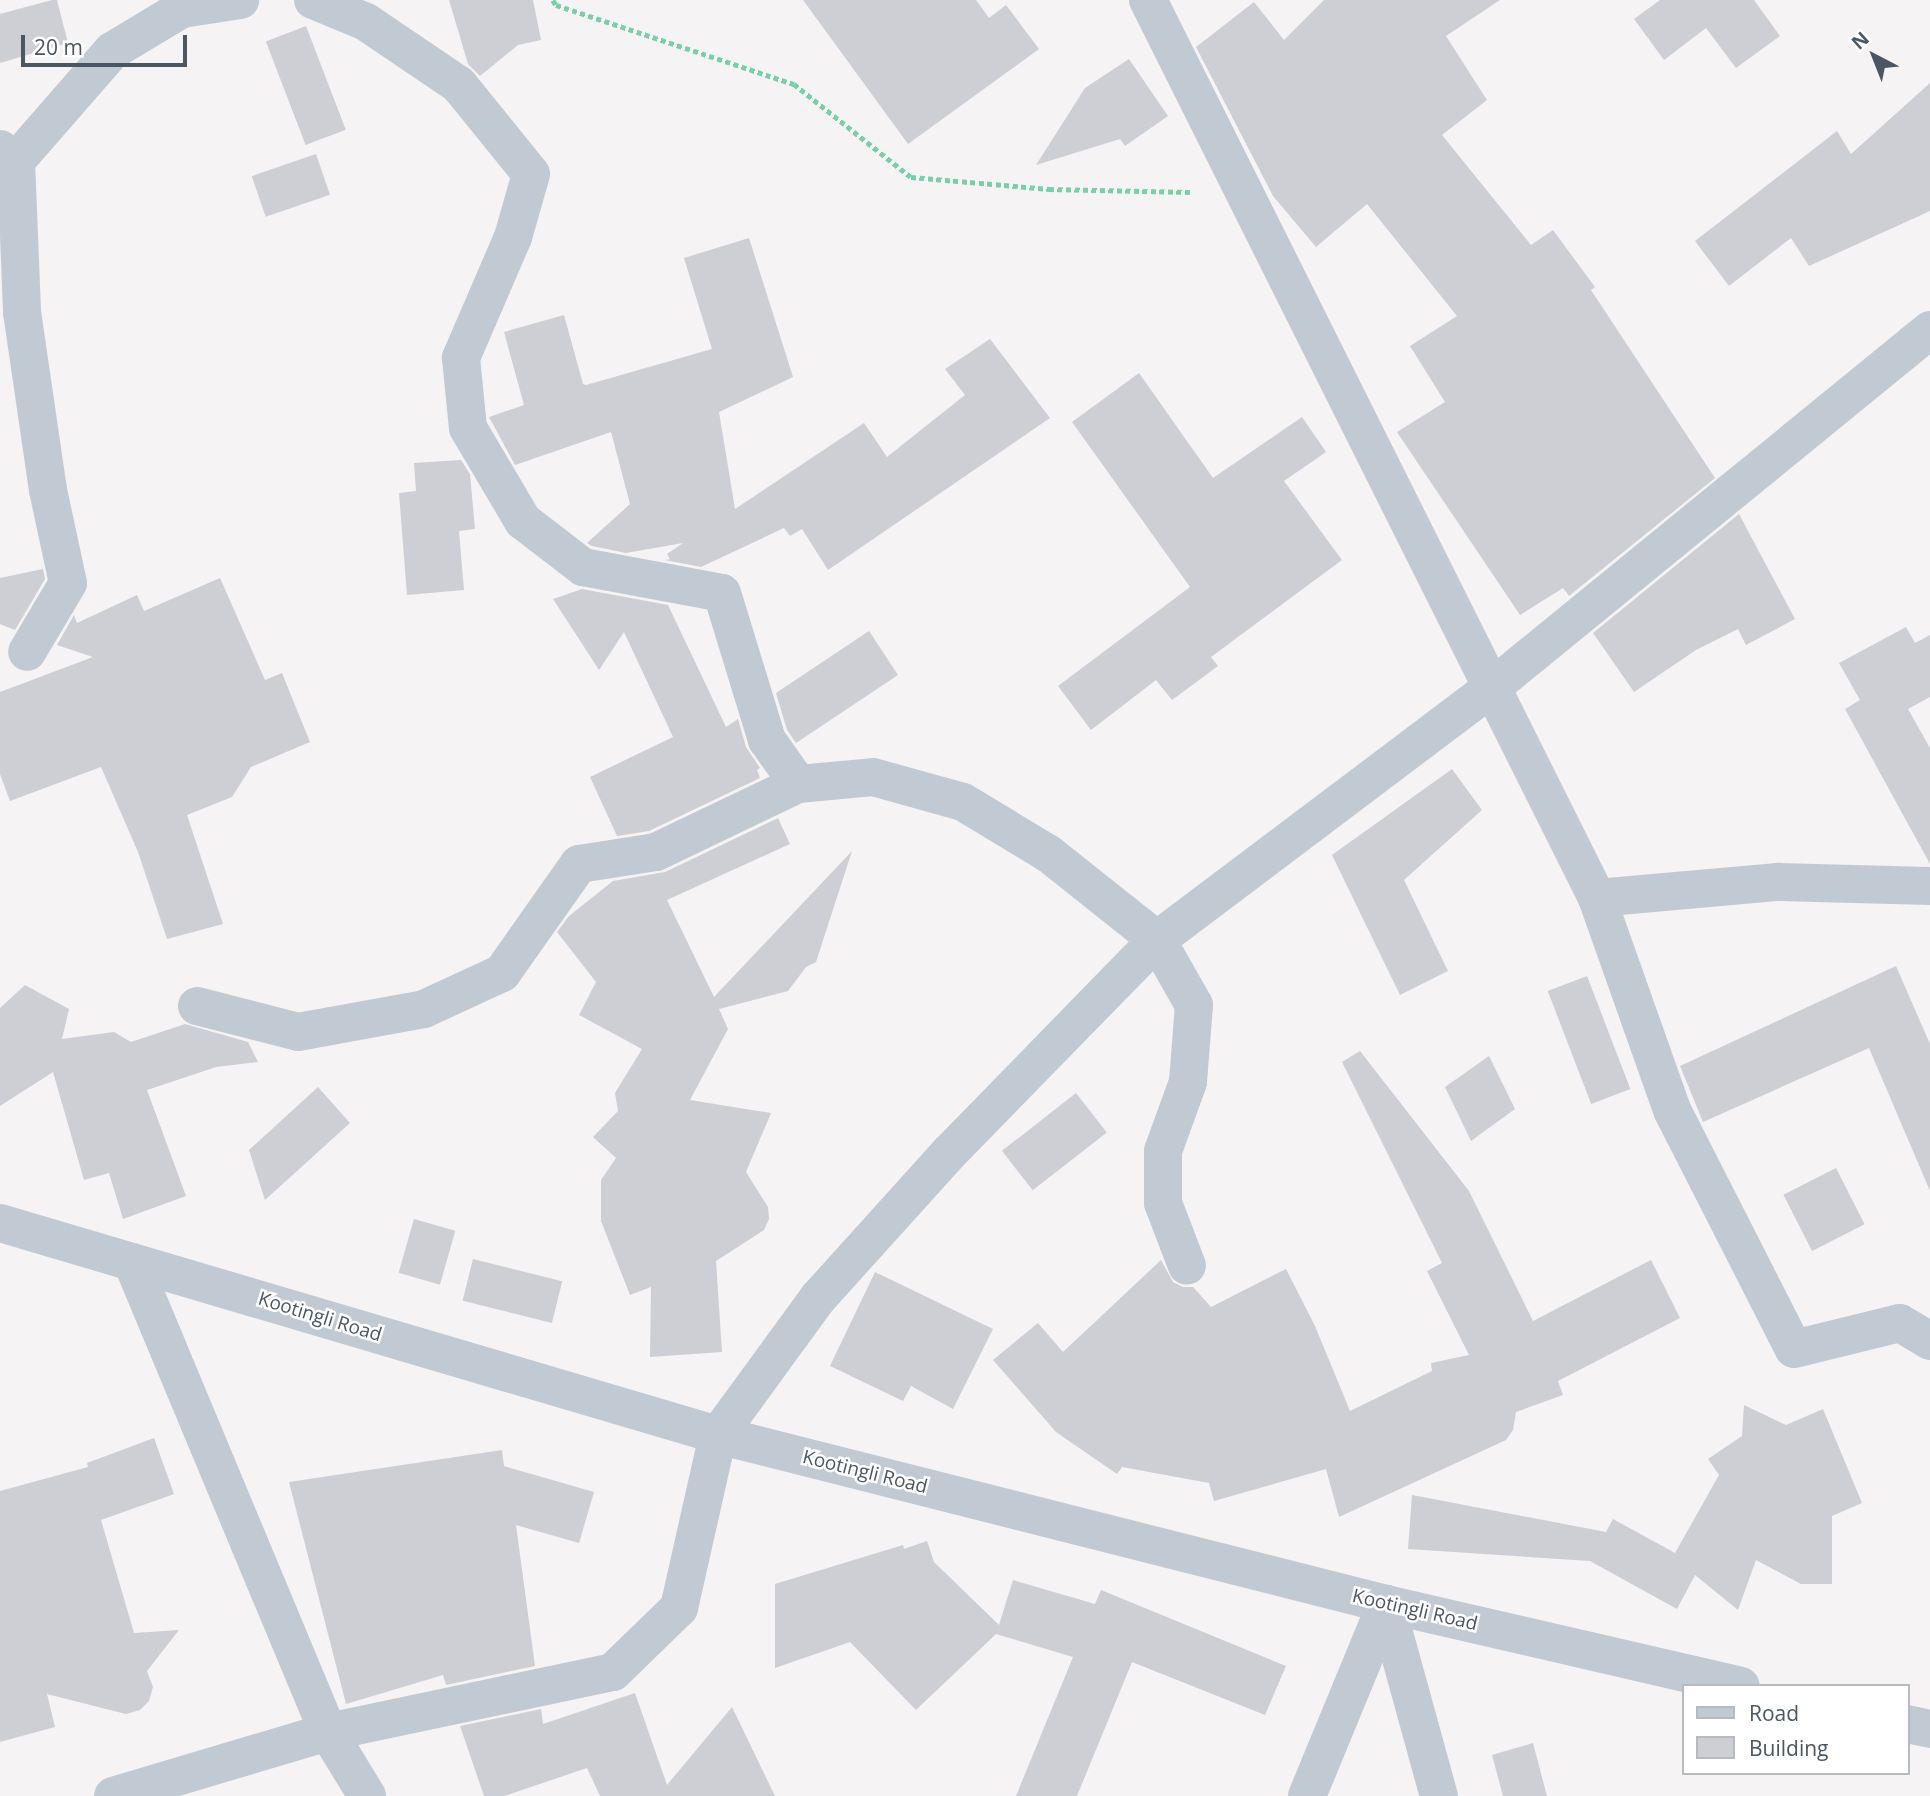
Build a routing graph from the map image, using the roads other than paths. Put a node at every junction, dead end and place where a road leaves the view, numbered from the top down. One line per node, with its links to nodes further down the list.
1 (240, 0): 4 (street)
2 (313, 0): 8 (street)
3 (1148, 0): 7 (street)
4 (8, 155): 6 (street)
5 (1930, 330): 7 (street)
6 (27, 652)
7 (1490, 689): 10 (street); 11 (street)
8 (798, 784): 11 (street); 12 (street)
9 (1930, 886): 10 (street)
10 (1597, 898): 16 (street)
11 (1157, 940): 15 (street); 17 (street)
12 (197, 1006)
13 (0, 1223): 14 (street, Kootingli Road)
14 (132, 1262): 17 (street, Kootingli Road); 22 (street)
15 (1187, 1266)
16 (1930, 1341)
17 (718, 1435): 18 (street, Kootingli Road); 22 (street)
18 (1386, 1604): 19 (street, Kootingli Road); 25 (street); 26 (street)
19 (1732, 1684)
20 (1909, 1724): 21 (street)
21 (1930, 1729)
22 (328, 1732): 23 (street); 24 (street)
23 (113, 1796)
24 (367, 1796)
25 (1307, 1796)
26 (1439, 1796)

